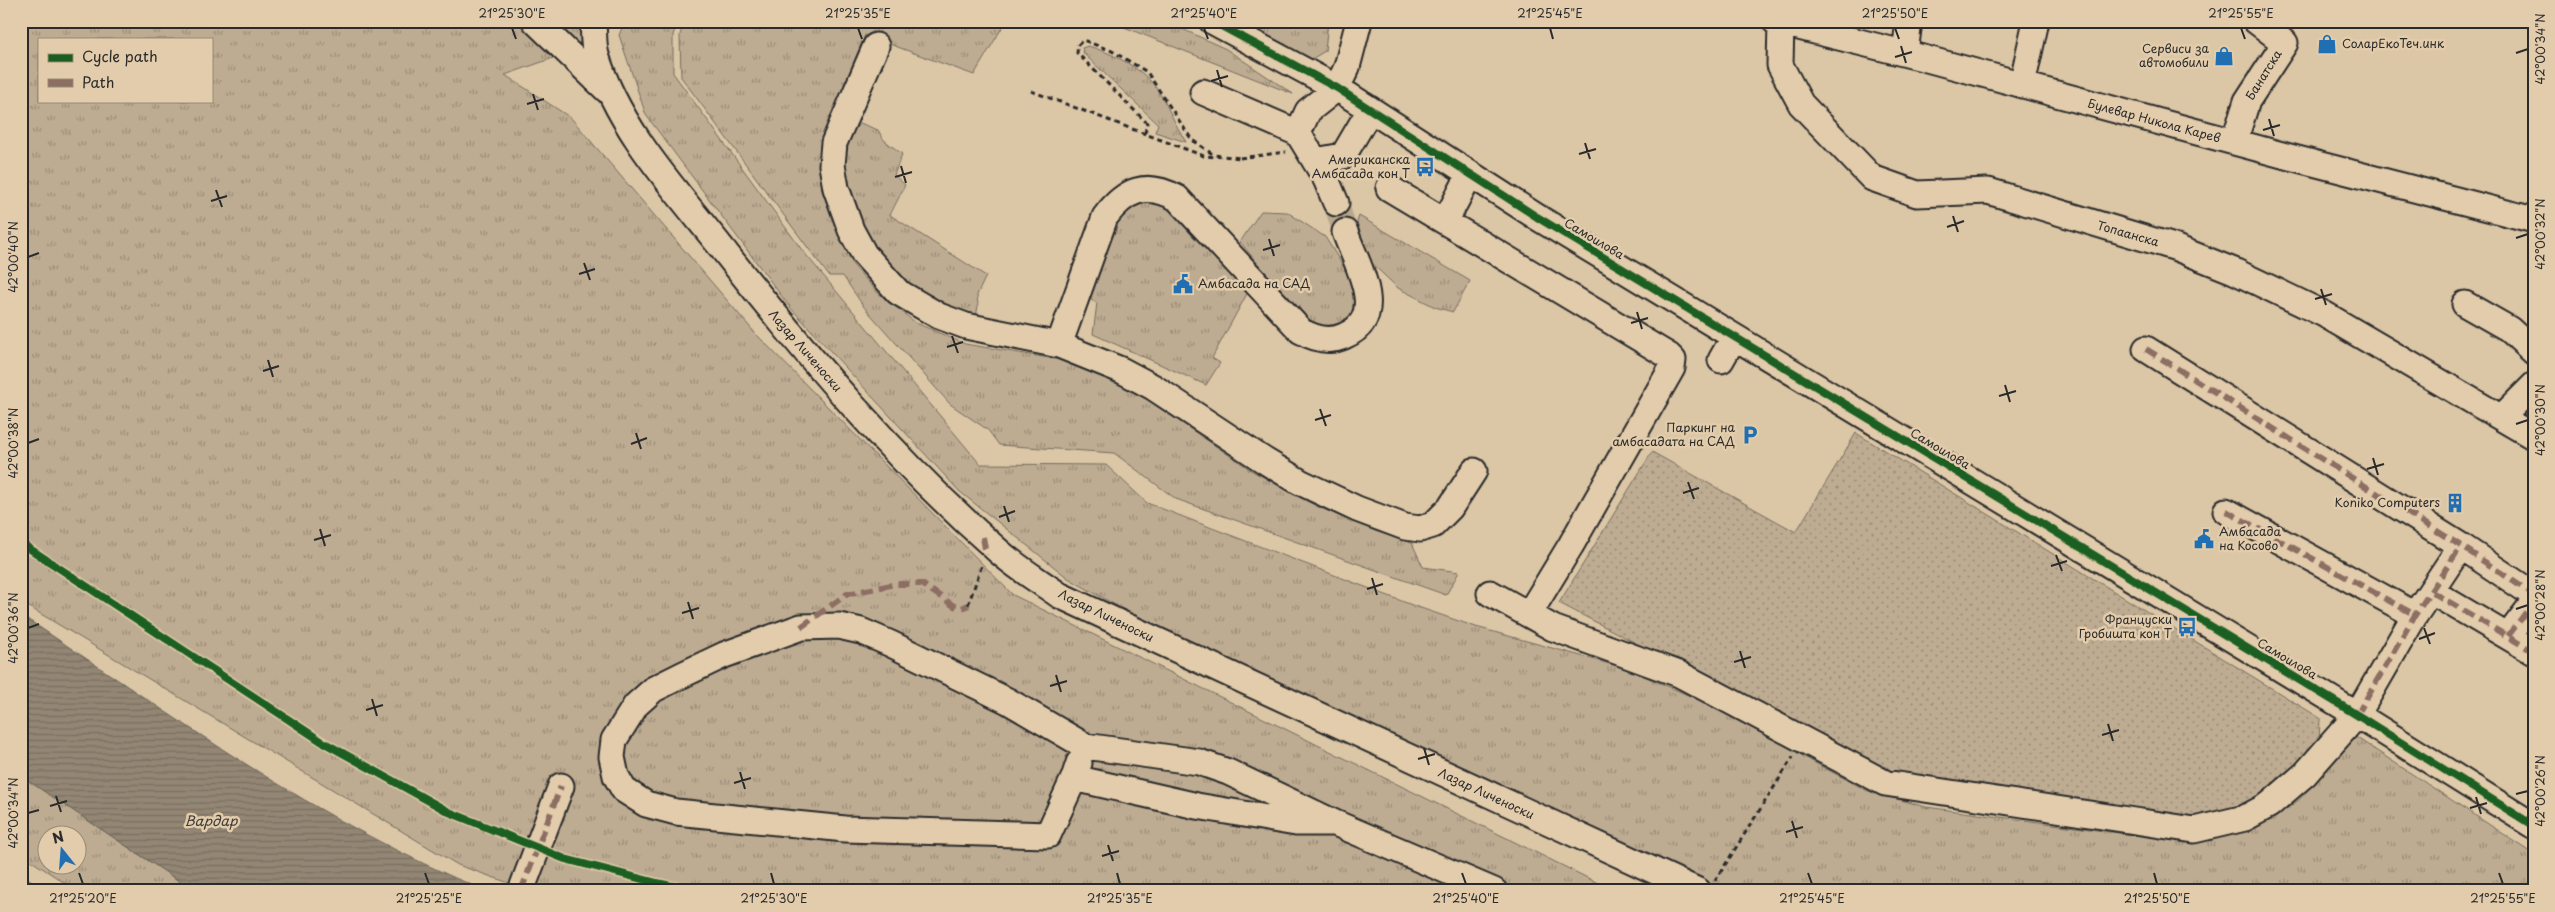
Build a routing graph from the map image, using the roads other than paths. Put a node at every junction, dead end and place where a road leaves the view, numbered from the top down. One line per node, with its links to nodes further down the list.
1 (534, 21): 14 (street)
2 (593, 21): 14 (street, Лазар Личеноски)
3 (1212, 21): 12 (street)
4 (1359, 21): 12 (street)
5 (1909, 21): 10 (street)
6 (2036, 21): 11 (street)
7 (2256, 21): 17 (street, Банатска)
8 (1778, 22): 10 (street, Булевар Никола Карев); 32 (street, Топаанска)
9 (876, 46): 27 (street)
10 (1905, 53): 11 (street, Булевар Никола Карев)
11 (2022, 85): 17 (street, Булевар Никола Карев)
12 (1337, 88): 15 (street, Самоилова); 16 (street)
13 (1203, 92): 16 (street)
14 (612, 95): 51 (street, Лазар Личеноски)
15 (1370, 110): 18 (street); 19 (street, Самоилова)
16 (1298, 133): 18 (street)
17 (2234, 142): 23 (street, Булевар Никола Карев)
18 (1315, 161): 21 (street)
19 (1470, 174): 22 (street); 26 (street, Самоилова)
20 (1389, 188): 22 (street)
21 (1336, 203)
22 (1446, 220): 41 (street)
23 (2534, 220)
24 (1345, 232): 27 (street)
25 (2465, 304): 29 (street)
26 (1734, 337): 30 (street); 45 (street, Самоилова)
27 (1059, 345): 34 (street)
28 (2146, 349): 36 (street)
29 (2534, 352)
30 (1721, 360)
31 (2534, 385): 32 (street)
32 (2502, 417): 33 (street, Топаанска)
33 (2534, 437)
34 (1474, 471)
35 (2226, 511): 42 (street)
36 (2461, 546): 37 (street); 39 (street)
37 (2432, 592): 42 (street); 43 (street)
38 (1490, 593): 41 (street)
39 (2534, 595)
40 (2534, 602): 43 (street)
41 (1529, 614): 45 (street)
42 (2415, 615): 45 (street)
43 (2508, 636): 44 (street)
44 (2534, 652)
45 (2357, 715): 50 (street, Самоилова)
46 (1085, 746): 47 (street); 47 (street); 49 (street)
47 (1074, 778): 49 (street)
48 (561, 786): 52 (street)
49 (1335, 822): 53 (street)
50 (2534, 826)
51 (1706, 887)
52 (520, 891)
53 (1494, 891)

